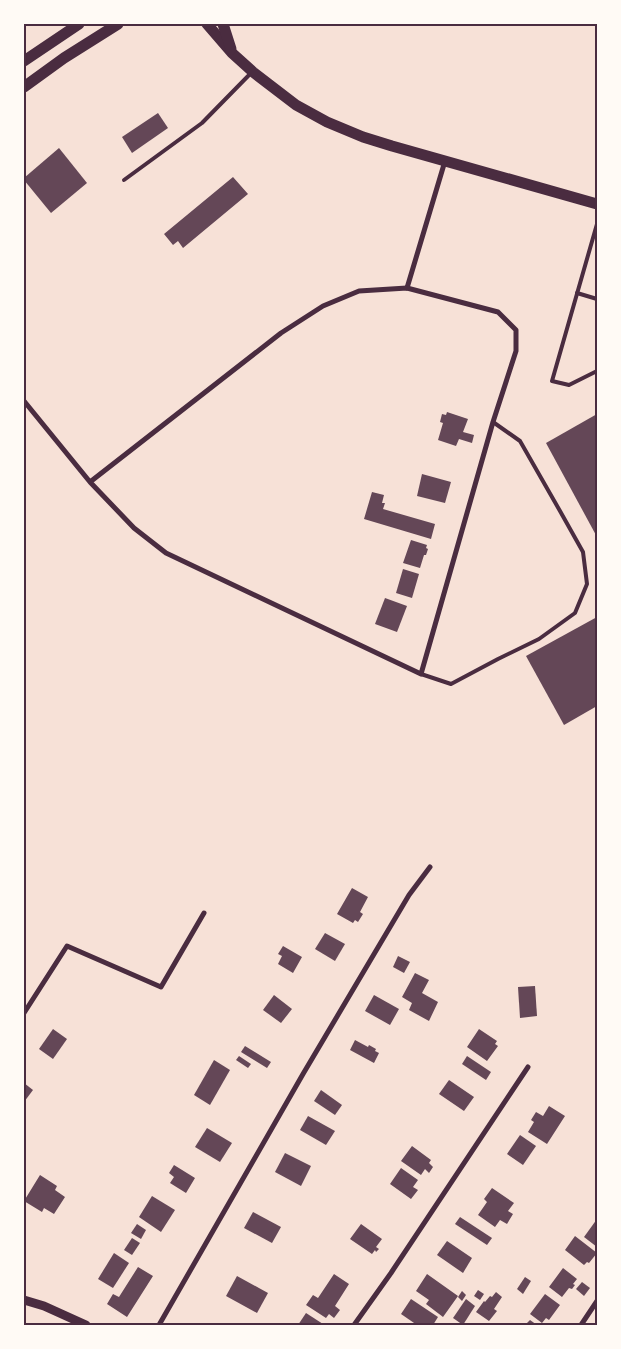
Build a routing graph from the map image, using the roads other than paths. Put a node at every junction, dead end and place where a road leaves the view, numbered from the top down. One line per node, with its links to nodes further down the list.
1 (79, 24): 6 (main road)
2 (118, 24): 8 (main road)
3 (207, 24): 5 (main road)
4 (223, 24): 5 (main road)
5 (232, 53): 7 (main road)
6 (24, 60)
7 (253, 72): 9 (main road); 10 (lane)
8 (24, 87)
9 (446, 160): 11 (main road); 13 (street)
10 (124, 180)
11 (597, 204)
12 (597, 224): 14 (lane)
13 (406, 288): 18 (street); 19 (street)
14 (577, 292): 15 (lane); 16 (lane)
15 (597, 299)
16 (597, 371)
17 (24, 401): 19 (street)
18 (493, 422): 20 (street); 20 (lane)
19 (90, 482): 20 (street)
20 (421, 674)
21 (430, 868): 28 (street)
22 (204, 913): 23 (street)
23 (24, 1013)
24 (528, 1067): 29 (street)
25 (24, 1300): 27 (street)
26 (597, 1302): 30 (street)
27 (86, 1325)
28 (158, 1325)
29 (354, 1325)
30 (581, 1325)

